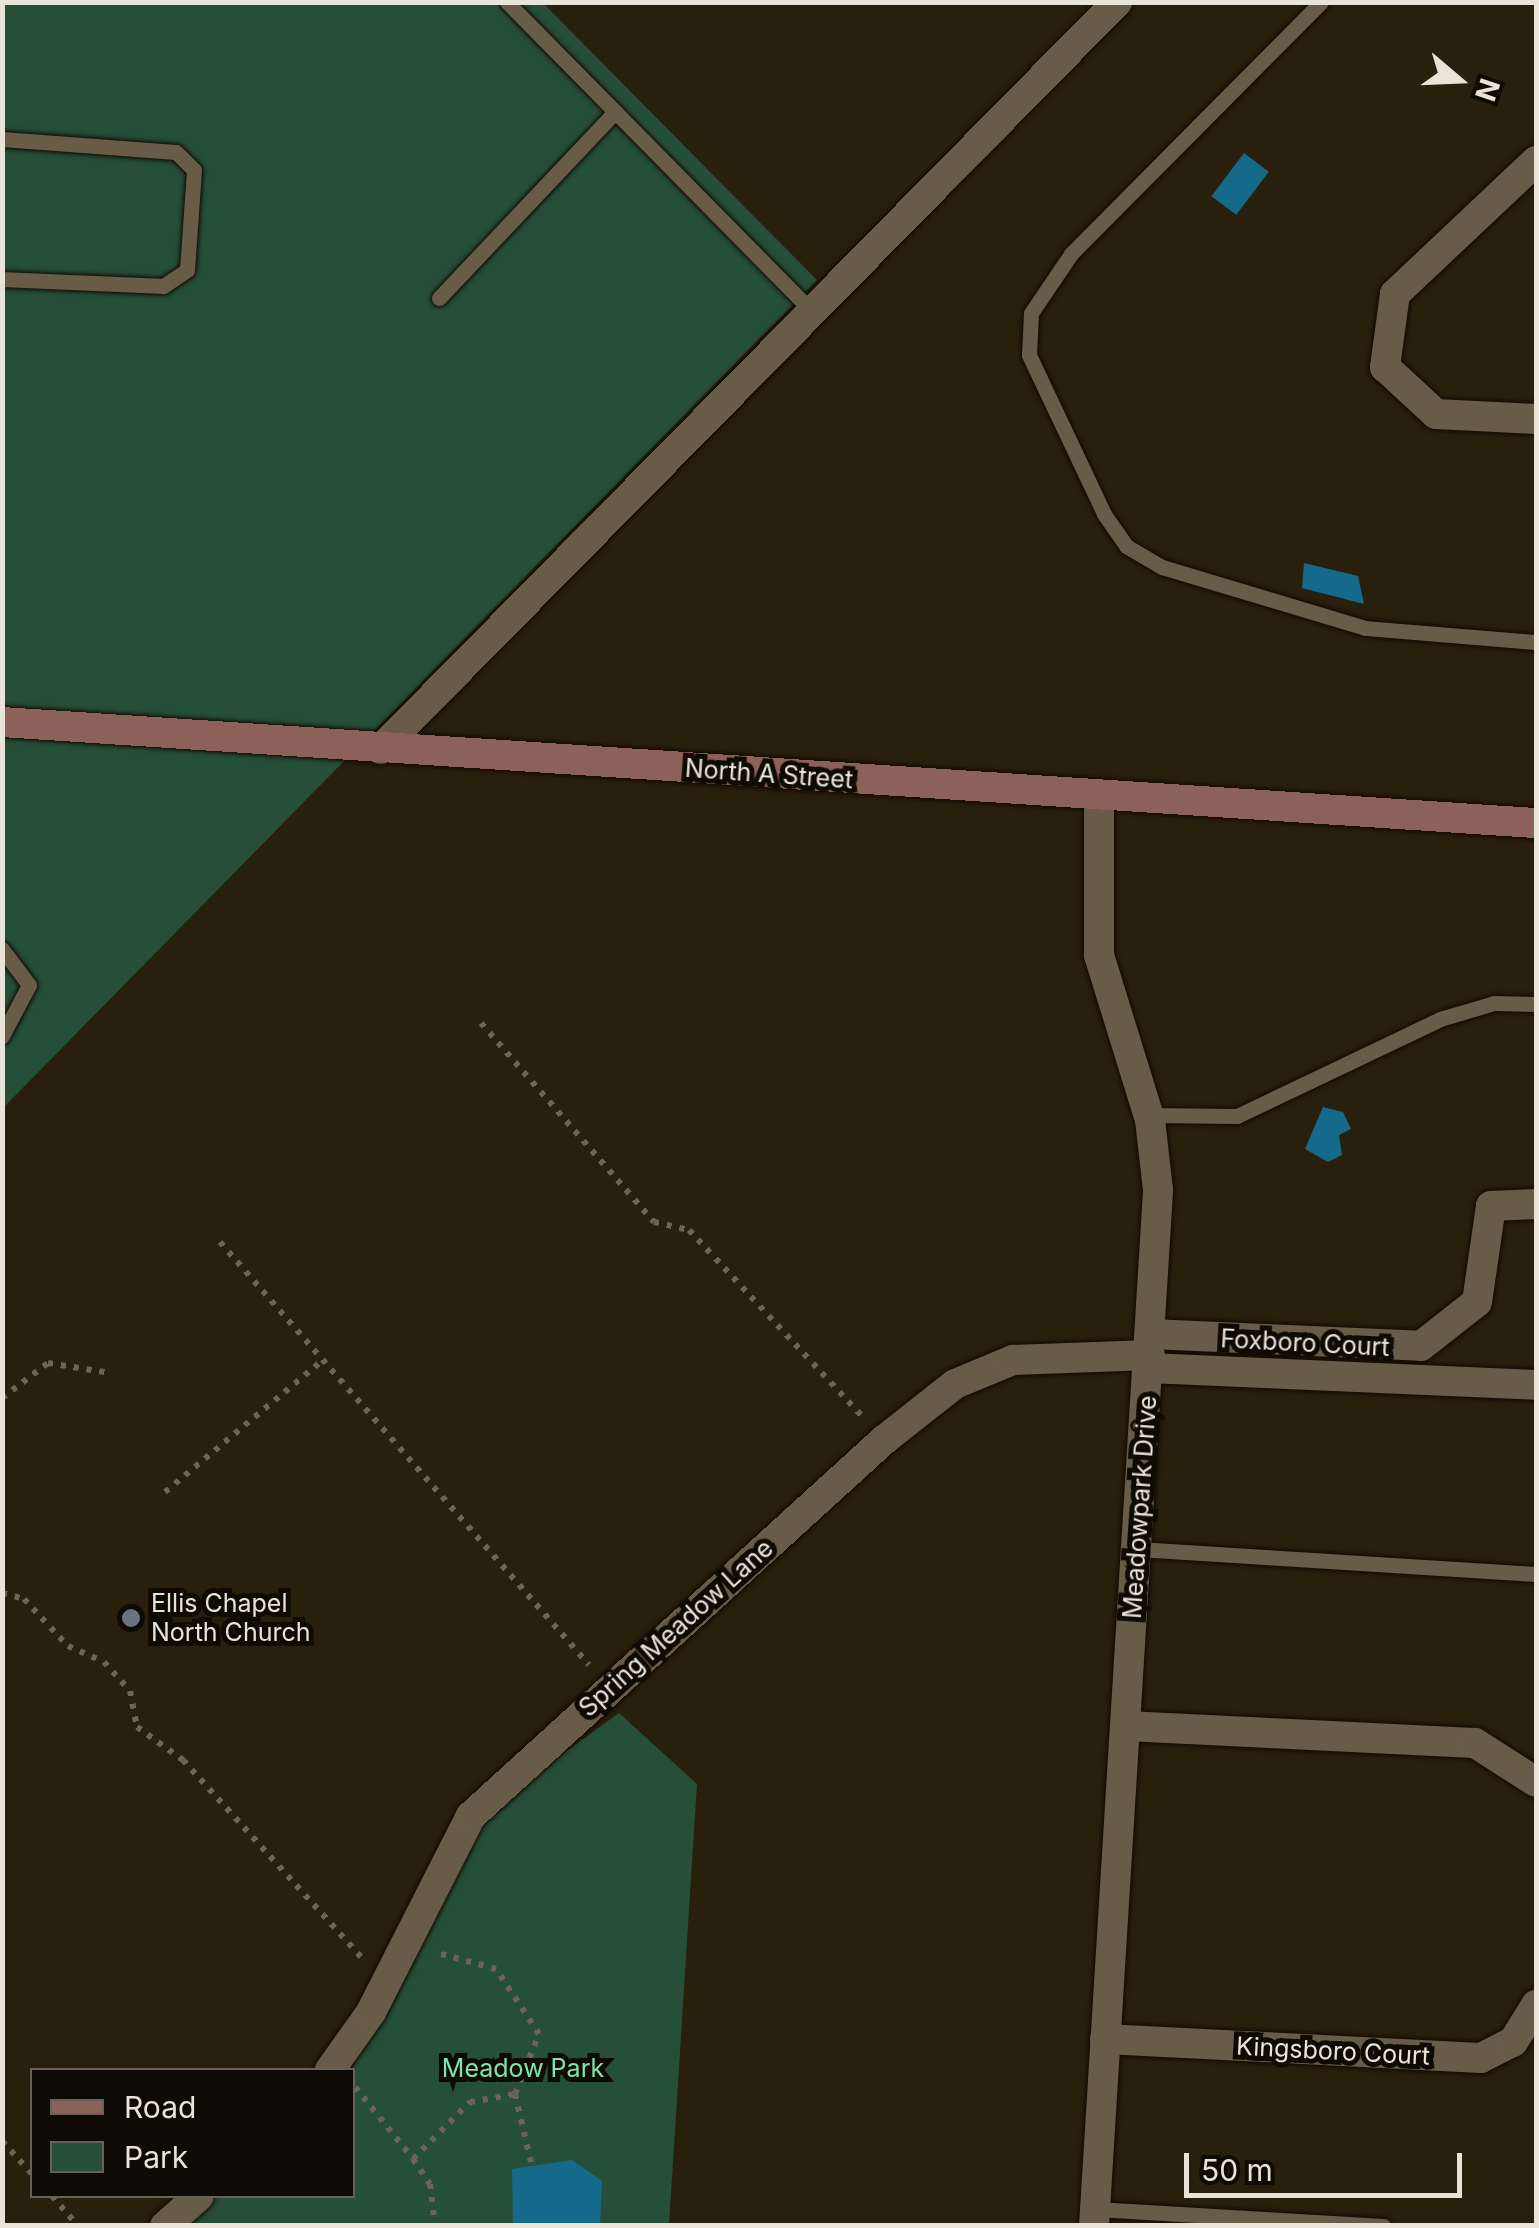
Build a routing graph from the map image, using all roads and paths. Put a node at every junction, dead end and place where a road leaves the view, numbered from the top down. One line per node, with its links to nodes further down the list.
1 (507, 2): 4 (lane)
2 (1117, 2): 9 (street)
3 (1322, 2): 11 (lane)
4 (615, 112): 8 (lane); 9 (lane)
5 (2, 139): 7 (lane)
6 (1536, 162): 10 (street)
7 (2, 279)
8 (439, 298)
9 (813, 312): 13 (street)
10 (1536, 419)
11 (1536, 642)
12 (2, 722): 13 (main road, North A Street)
13 (381, 749): 14 (main road, North A Street)
14 (1099, 795): 15 (main road, North A Street); 20 (street, Meadowpark Drive)
15 (1536, 823)
16 (2, 949): 19 (lane)
17 (1536, 1004): 20 (lane)
18 (481, 1023): 30 (path)
19 (2, 1036)
20 (1149, 1115): 24 (street, Meadowpark Drive)
21 (1536, 1204): 23 (street, Foxboro Court)
22 (220, 1242): 25 (path)
23 (1421, 1346): 24 (street, Foxboro Court); 27 (street)
24 (1150, 1352): 27 (street, Foxboro Court); 30 (street, Spring Meadow Lane); 32 (street, Meadowpark Drive)
25 (324, 1360): 31 (path); 35 (path)
26 (110, 1373): 29 (path)
27 (1429, 1383): 28 (street, Foxboro Court)
28 (1536, 1386)
29 (2, 1398)
30 (884, 1440): 35 (street, Spring Meadow Lane)
31 (166, 1492)
32 (1137, 1549): 33 (lane); 36 (street, Meadowpark Drive)
33 (1536, 1574)
34 (2, 1593): 39 (path)
35 (609, 1690): 38 (street, Spring Meadow Lane)
36 (1126, 1726): 37 (street); 41 (street, Meadowpark Drive)
37 (1536, 1782)
38 (408, 1934): 39 (street, Spring Meadow Lane); 44 (path)
39 (384, 1983): 42 (street, Spring Meadow Lane)
40 (1536, 2006): 41 (street, Kingsboro Court)
41 (1105, 2039): 51 (street, Meadowpark Drive)
42 (331, 2068)
43 (355, 2089): 46 (path)
44 (515, 2094): 46 (path); 47 (path)
45 (2, 2141): 48 (path)
46 (413, 2159): 54 (path)
47 (531, 2162)
48 (30, 2172)
49 (54, 2198): 52 (path)
50 (197, 2198): 53 (street)
51 (1094, 2217): 55 (lane)
52 (78, 2226)
53 (165, 2226)
54 (435, 2226)
55 (1384, 2226)

